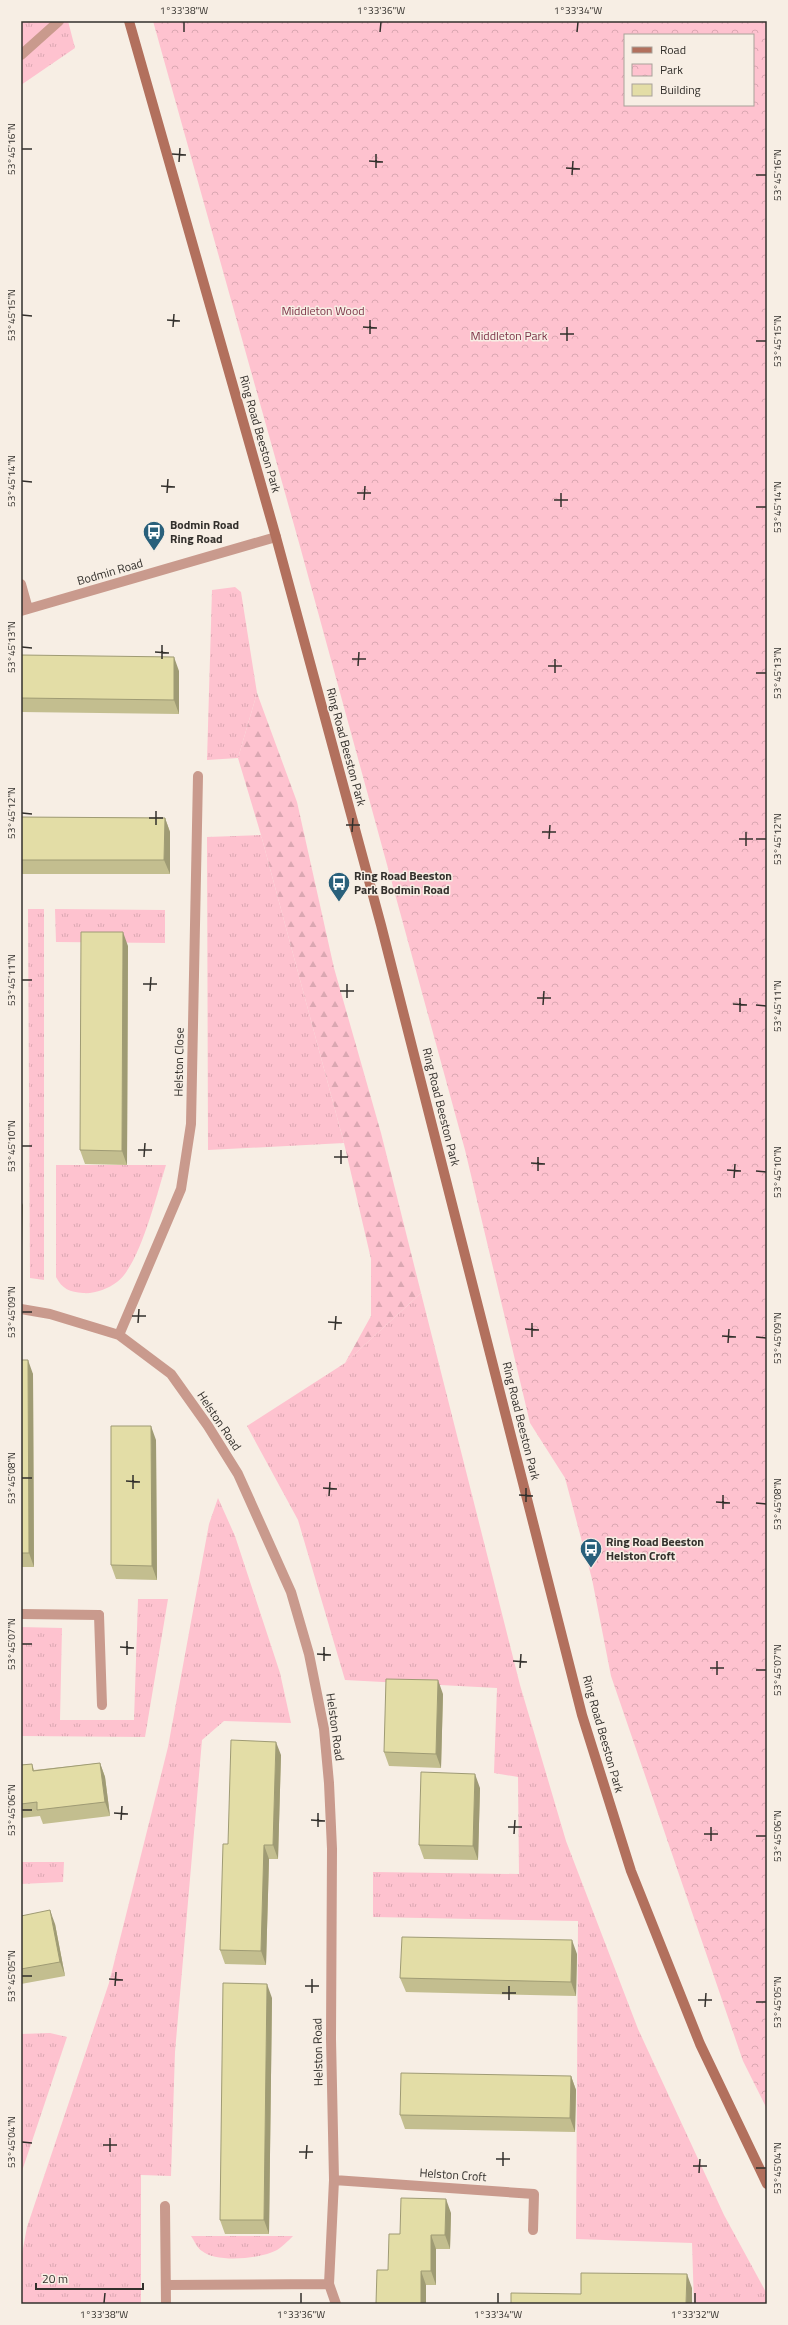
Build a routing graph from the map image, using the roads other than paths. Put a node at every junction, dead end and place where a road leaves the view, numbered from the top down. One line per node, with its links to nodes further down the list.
1 (59, 21): 3 (street)
2 (129, 21): 4 (street, Ring Road Beeston Park)
3 (21, 55)
4 (276, 537): 6 (street, Bodmin Road); 13 (street, Ring Road Beeston Park)
5 (21, 584): 6 (street)
6 (24, 610)
7 (198, 776): 9 (street, Helston Close)
8 (21, 1309): 9 (street, Helston Road)
9 (119, 1336): 12 (street, Helston Road)
10 (21, 1614): 11 (street)
11 (102, 1705)
12 (334, 2180): 15 (street, Helston Croft); 16 (street, Helston Road)
13 (767, 2184)
14 (165, 2206): 17 (street)
15 (533, 2230)
16 (329, 2284): 17 (street); 19 (street, Helston Road)
17 (166, 2285): 18 (street)
18 (166, 2304)
19 (336, 2304)

